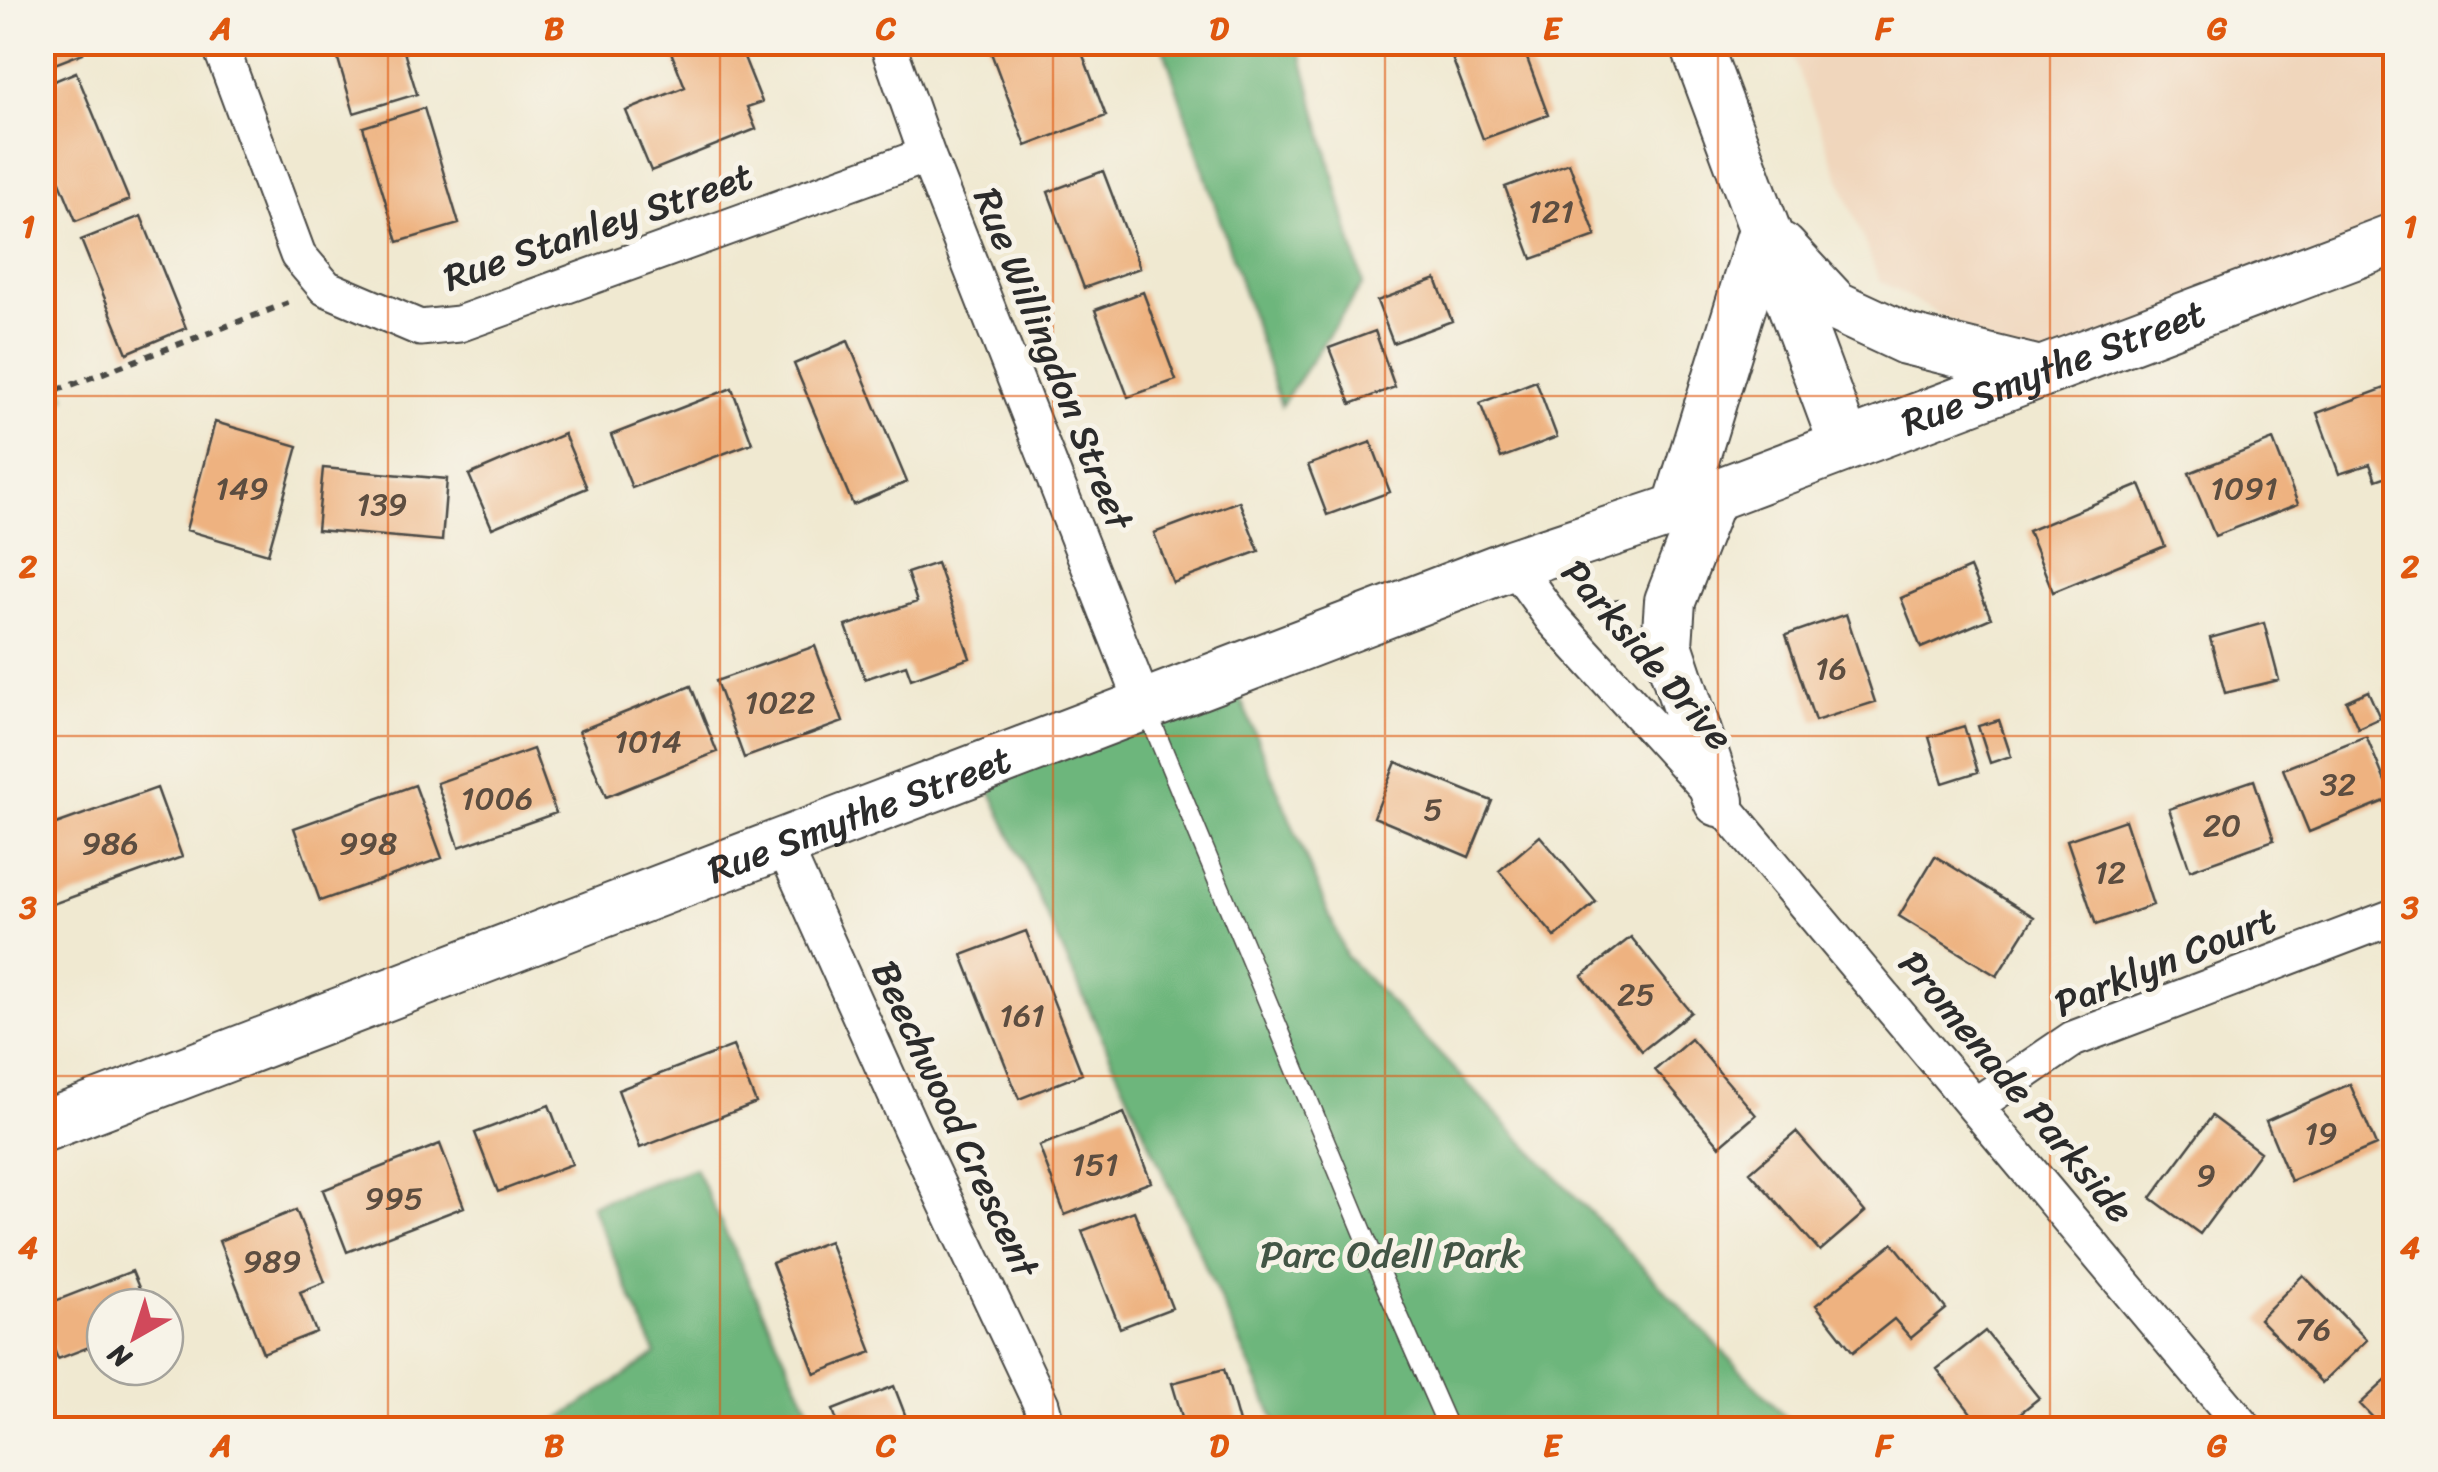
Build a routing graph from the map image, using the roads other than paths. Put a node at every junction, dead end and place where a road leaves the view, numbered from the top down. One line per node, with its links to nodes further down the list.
1 (219, 42): 4 (street, Rue Stanley Street)
2 (887, 42): 4 (street, Rue Willingdon Street)
3 (1694, 42): 5 (main road)
4 (927, 156): 11 (street, Rue Willingdon Street)
5 (1764, 230): 7 (main road); 8 (main road); 9 (main road)
6 (2396, 238): 7 (main road, Rue Smythe Street)
7 (2040, 372): 8 (main road, Rue Smythe Street)
8 (1845, 445): 9 (main road, Rue Smythe Street)
9 (1694, 503): 10 (main road, Rue Smythe Street); 12 (main road)
10 (1513, 564): 11 (main road, Rue Smythe Street); 12 (street, Parkside Drive)
11 (1144, 706): 13 (main road, Rue Smythe Street); 18 (lane)
12 (1719, 801): 15 (street, Promenade Parkside)
13 (783, 844): 16 (main road, Rue Smythe Street); 17 (street, Beechwood Crescent)
14 (2396, 916): 15 (street, Parklyn Court)
15 (1976, 1105): 19 (street, Promenade Parkside)
16 (42, 1128)
17 (1048, 1430)
18 (1450, 1430)
19 (2246, 1430)

